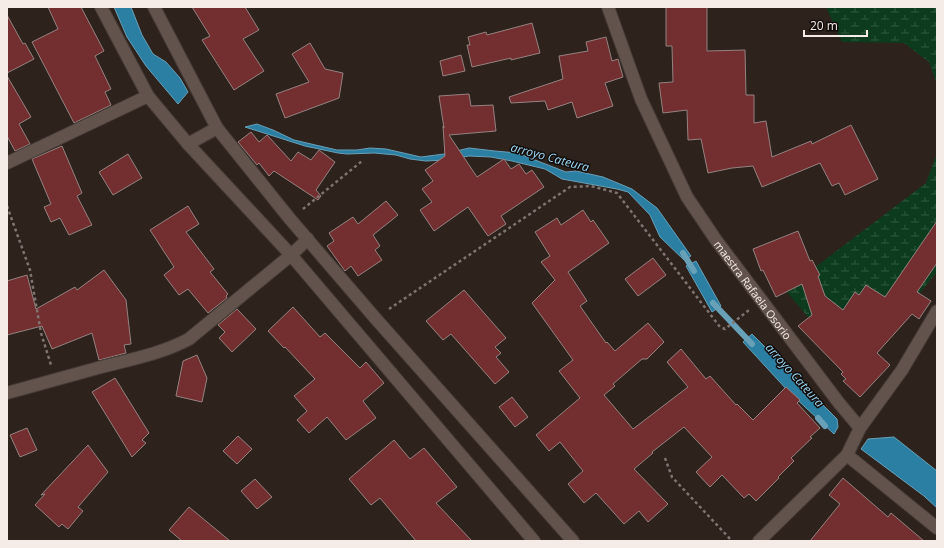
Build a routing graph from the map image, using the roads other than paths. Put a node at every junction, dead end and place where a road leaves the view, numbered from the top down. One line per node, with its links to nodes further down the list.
1 (102, 7): 4 (street)
2 (154, 7): 5 (street)
3 (608, 7): 12 (street, maestra Rafaela Osorio)
4 (148, 96): 6 (street); 7 (street)
5 (217, 128): 6 (street); 8 (street)
6 (188, 144): 9 (street)
7 (7, 163)
8 (308, 240): 9 (street); 16 (street)
9 (291, 255): 11 (street); 15 (street)
10 (937, 311): 12 (street)
11 (7, 393)
12 (860, 428): 13 (street)
13 (847, 455): 14 (street); 17 (street)
14 (937, 528)
15 (534, 541)
16 (573, 541)
17 (759, 541)

